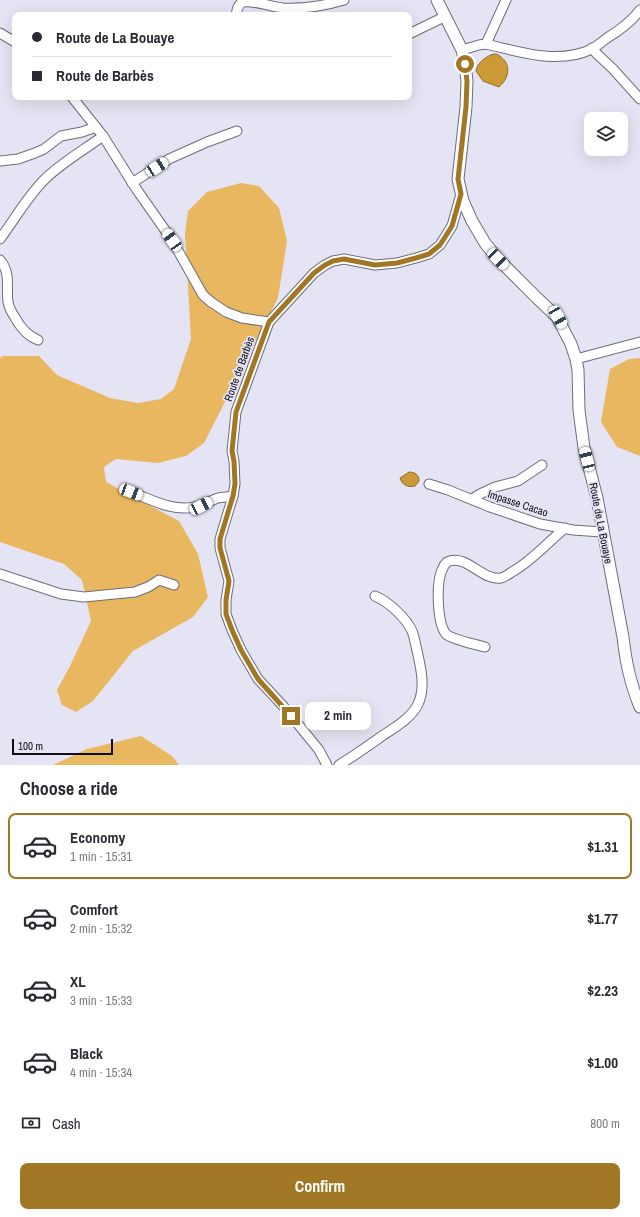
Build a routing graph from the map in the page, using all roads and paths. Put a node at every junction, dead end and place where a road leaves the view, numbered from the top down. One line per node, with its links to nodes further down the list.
1 (344, 0): 5 (street)
2 (437, 0): 6 (main road, Route de La Bouaye)
3 (506, 0): 10 (street)
4 (640, 10): 11 (street)
5 (237, 12)
6 (444, 17): 8 (street); 12 (main road, Route de La Bouaye)
7 (0, 33): 9 (street)
8 (412, 33)
9 (12, 40)
10 (486, 44): 11 (street); 12 (street)
11 (592, 48): 13 (street)
12 (462, 50): 20 (main road, Route de La Bouaye)
13 (640, 99)
14 (74, 100): 15 (street)
15 (96, 127): 17 (street); 18 (street)
16 (237, 131): 19 (street)
17 (103, 136): 19 (street); 21 (street)
18 (0, 161)
19 (132, 183): 23 (street)
20 (461, 194): 23 (street, Route de Barbès); 26 (main road, Route de La Bouaye)
21 (0, 239)
22 (0, 260): 24 (street)
23 (269, 322): 30 (street, Route de Barbès)
24 (38, 340)
25 (640, 342): 26 (street)
26 (576, 359): 33 (main road, Route de La Bouaye)
27 (542, 465): 31 (street)
28 (429, 484): 31 (street, Impasse Cacao)
29 (131, 492): 30 (street)
30 (233, 496): 39 (street, Route de Barbès)
31 (472, 499): 32 (street, Impasse Cacao)
32 (565, 528): 33 (street, Impasse Cacao); 37 (street)
33 (602, 532): 38 (main road, Route de La Bouaye)
34 (0, 574): 35 (street)
35 (174, 585)
36 (375, 596): 40 (street)
37 (485, 647)
38 (640, 707)
39 (327, 765)
40 (339, 765)

